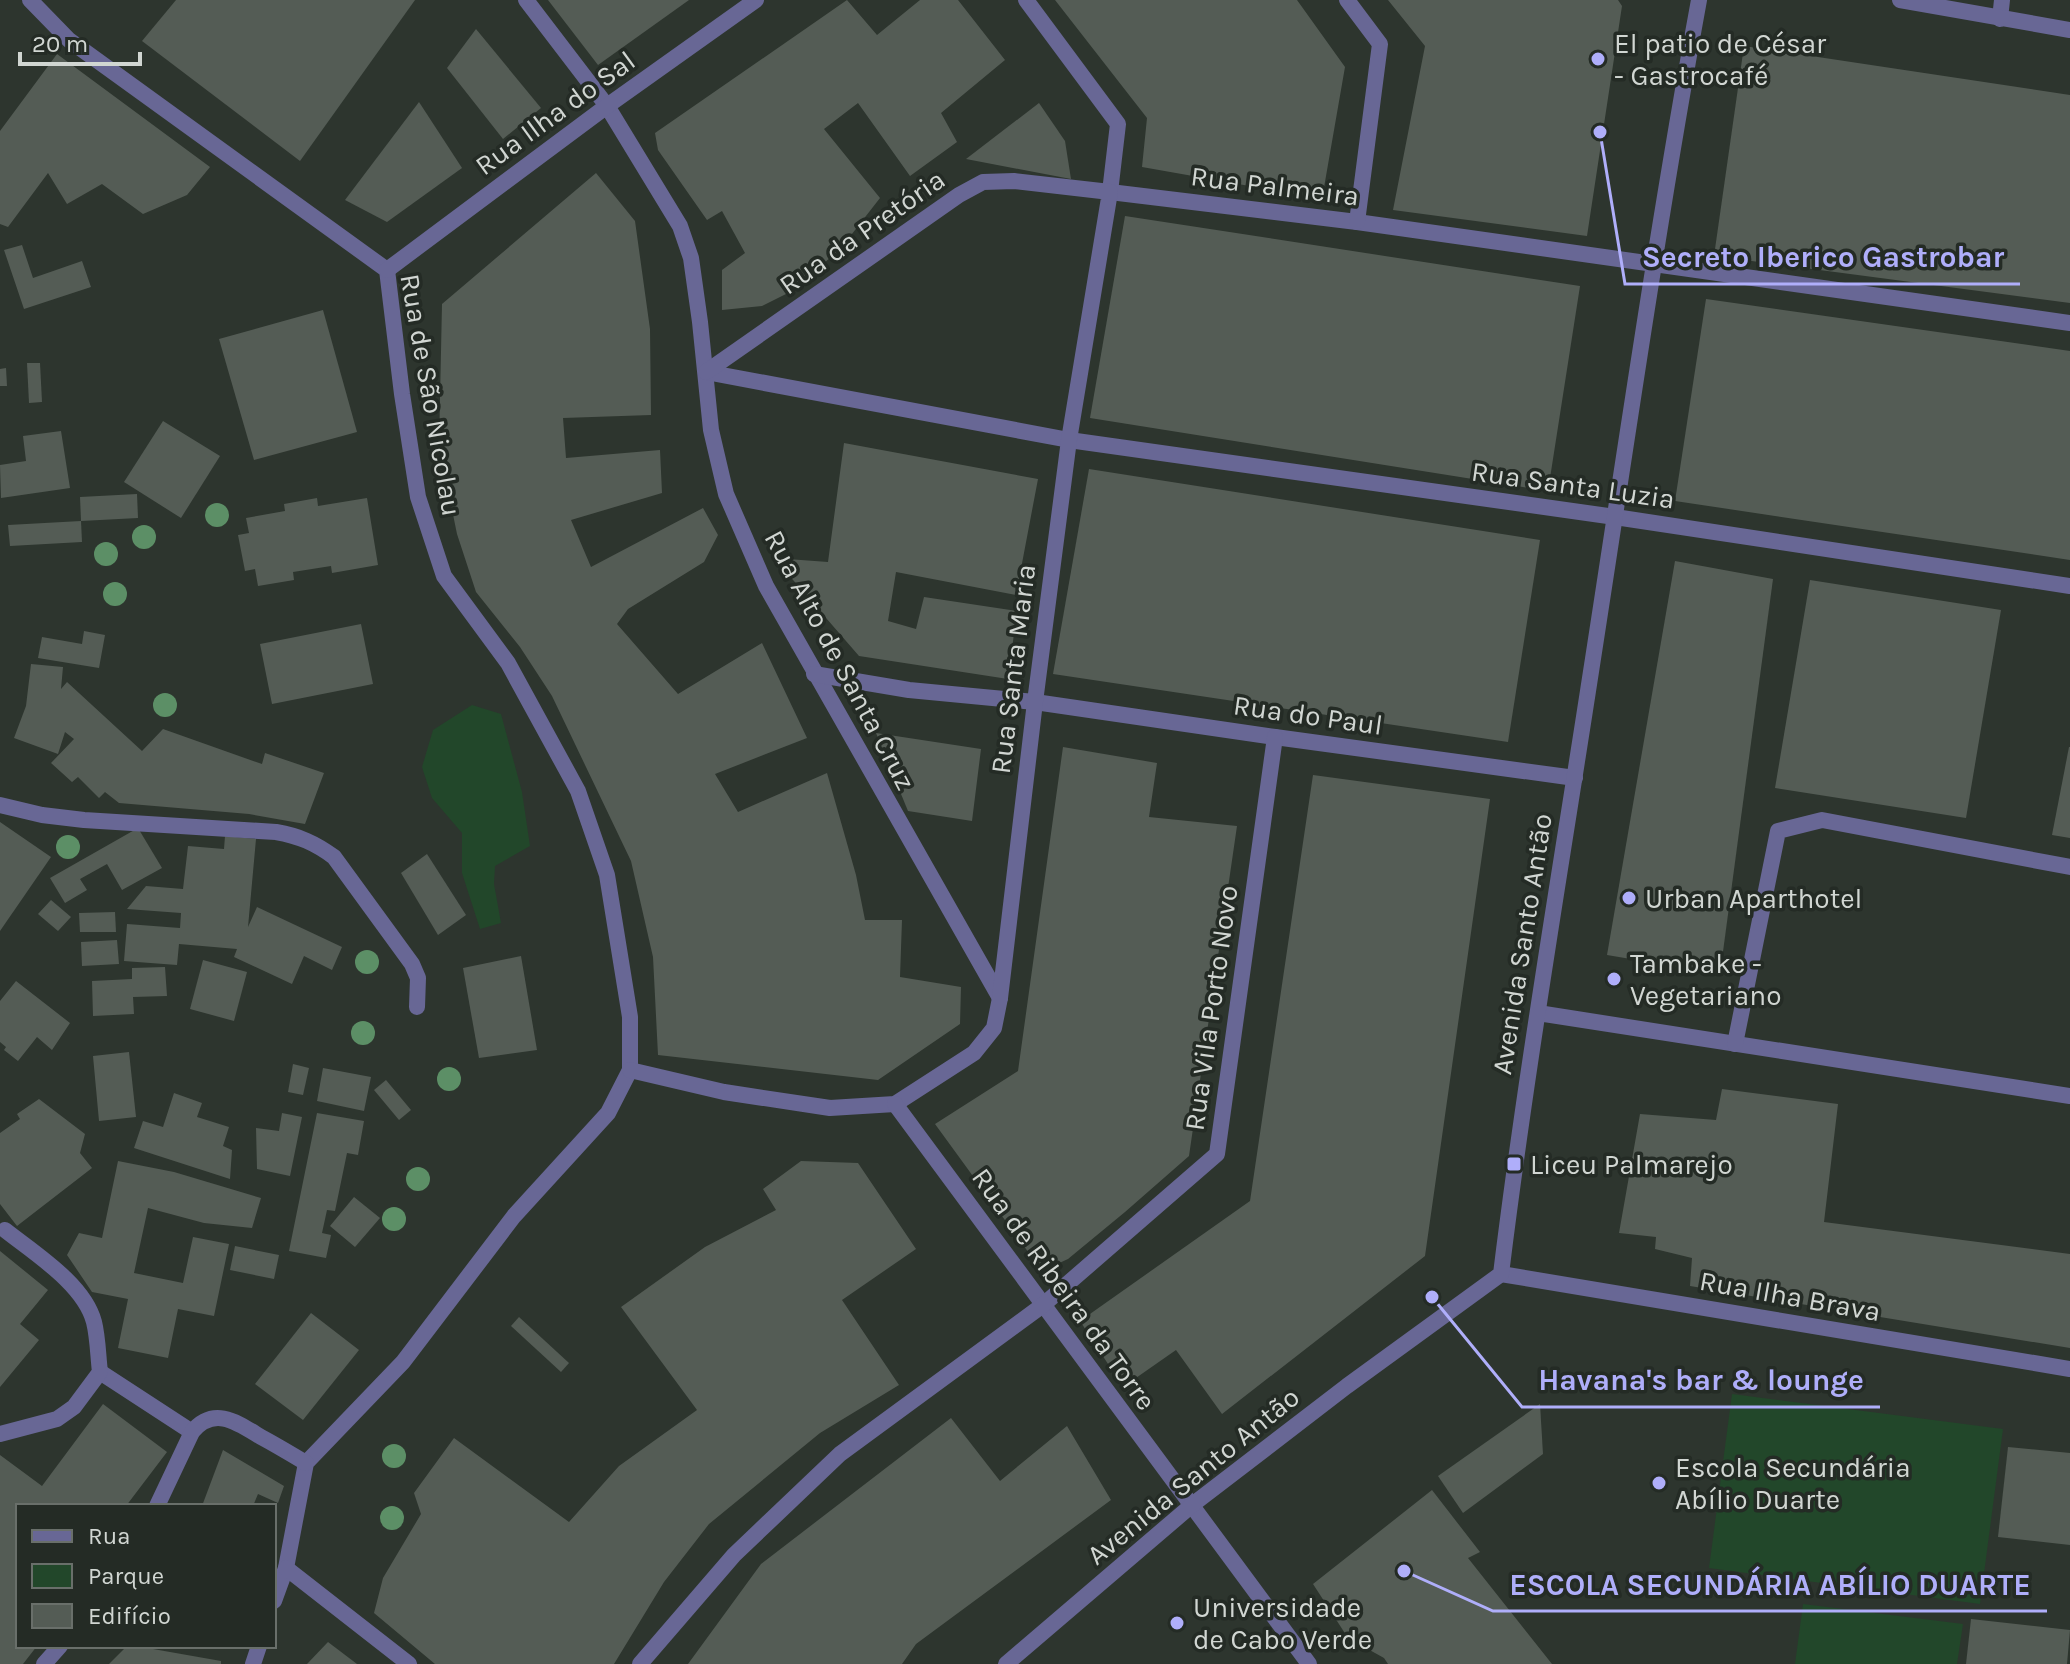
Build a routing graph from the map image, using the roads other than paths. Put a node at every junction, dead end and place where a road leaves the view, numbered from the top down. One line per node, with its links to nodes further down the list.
1 (30, 0): 15 (street, Rua de São Nicolau)
2 (526, 0): 11 (street, Rua Alto de Santa Cruz)
3 (756, 0): 11 (street, Rua Ilha do Sal)
4 (1026, 0): 12 (street)
5 (1347, 0): 13 (street)
6 (1699, 0): 14 (street, Avenida Santo Antão)
7 (1900, 0): 9 (street)
8 (2002, 0): 9 (street)
9 (2000, 19): 10 (street)
10 (2070, 30)
11 (607, 106): 15 (street, Rua Ilha do Sal); 17 (street, Rua Alto de Santa Cruz)
12 (1110, 192): 13 (street, Rua Palmeira); 17 (street, Rua da Pretória); 18 (street, Rua Santa Maria)
13 (1357, 222): 14 (street, Rua Palmeira)
14 (1654, 265): 16 (street, Rua Palmeira); 19 (street, Avenida Santo Antão)
15 (387, 270): 31 (street, Rua de São Nicolau)
16 (2070, 323)
17 (706, 372): 18 (street, Rua Santa Luzia); 21 (street, Rua Alto de Santa Cruz)
18 (1069, 440): 19 (street, Rua Santa Luzia); 22 (street, Rua Santa Maria)
19 (1615, 517): 20 (street, Rua Santa Luzia); 24 (street, Avenida Santo Antão)
20 (2070, 586)
21 (814, 674): 22 (street, Rua do Paul); 27 (street, Rua Alto de Santa Cruz)
22 (1035, 702): 23 (street, Rua do Paul); 27 (street, Rua Santa Maria)
23 (1275, 737): 24 (street, Rua do Paul); 36 (street, Rua Vila Porto Novo)
24 (1575, 778): 29 (street, Avenida Santo Antão)
25 (0, 805): 28 (street)
26 (2070, 867): 30 (street)
27 (1000, 998): 33 (street, Rua Santa Maria)
28 (417, 1007)
29 (1538, 1013): 30 (street); 35 (street, Avenida Santo Antão)
30 (1735, 1044): 32 (street)
31 (630, 1070): 33 (street); 41 (street)
32 (2070, 1096)
33 (895, 1104): 36 (street, Rua de Ribeira da Torre)
34 (5, 1230): 38 (street)
35 (1501, 1274): 37 (street, Rua Ilha Brava); 43 (street, Avenida Santo Antão)
36 (1043, 1305): 43 (street, Rua de Ribeira da Torre); 49 (street, Rua Vila Porto Novo)
37 (2070, 1369)
38 (100, 1372): 39 (street); 40 (street)
39 (3, 1427)
40 (192, 1432): 41 (street); 42 (street)
41 (306, 1463): 44 (street)
42 (158, 1504)
43 (1192, 1505): 50 (street, Avenida Santo Antão); 51 (street, Rua de Ribeira da Torre)
44 (286, 1568): 45 (street); 48 (street)
45 (276, 1592)
46 (58, 1648): 47 (street)
47 (44, 1664)
48 (409, 1664)
49 (640, 1664)
50 (1006, 1664)
51 (1309, 1664)

